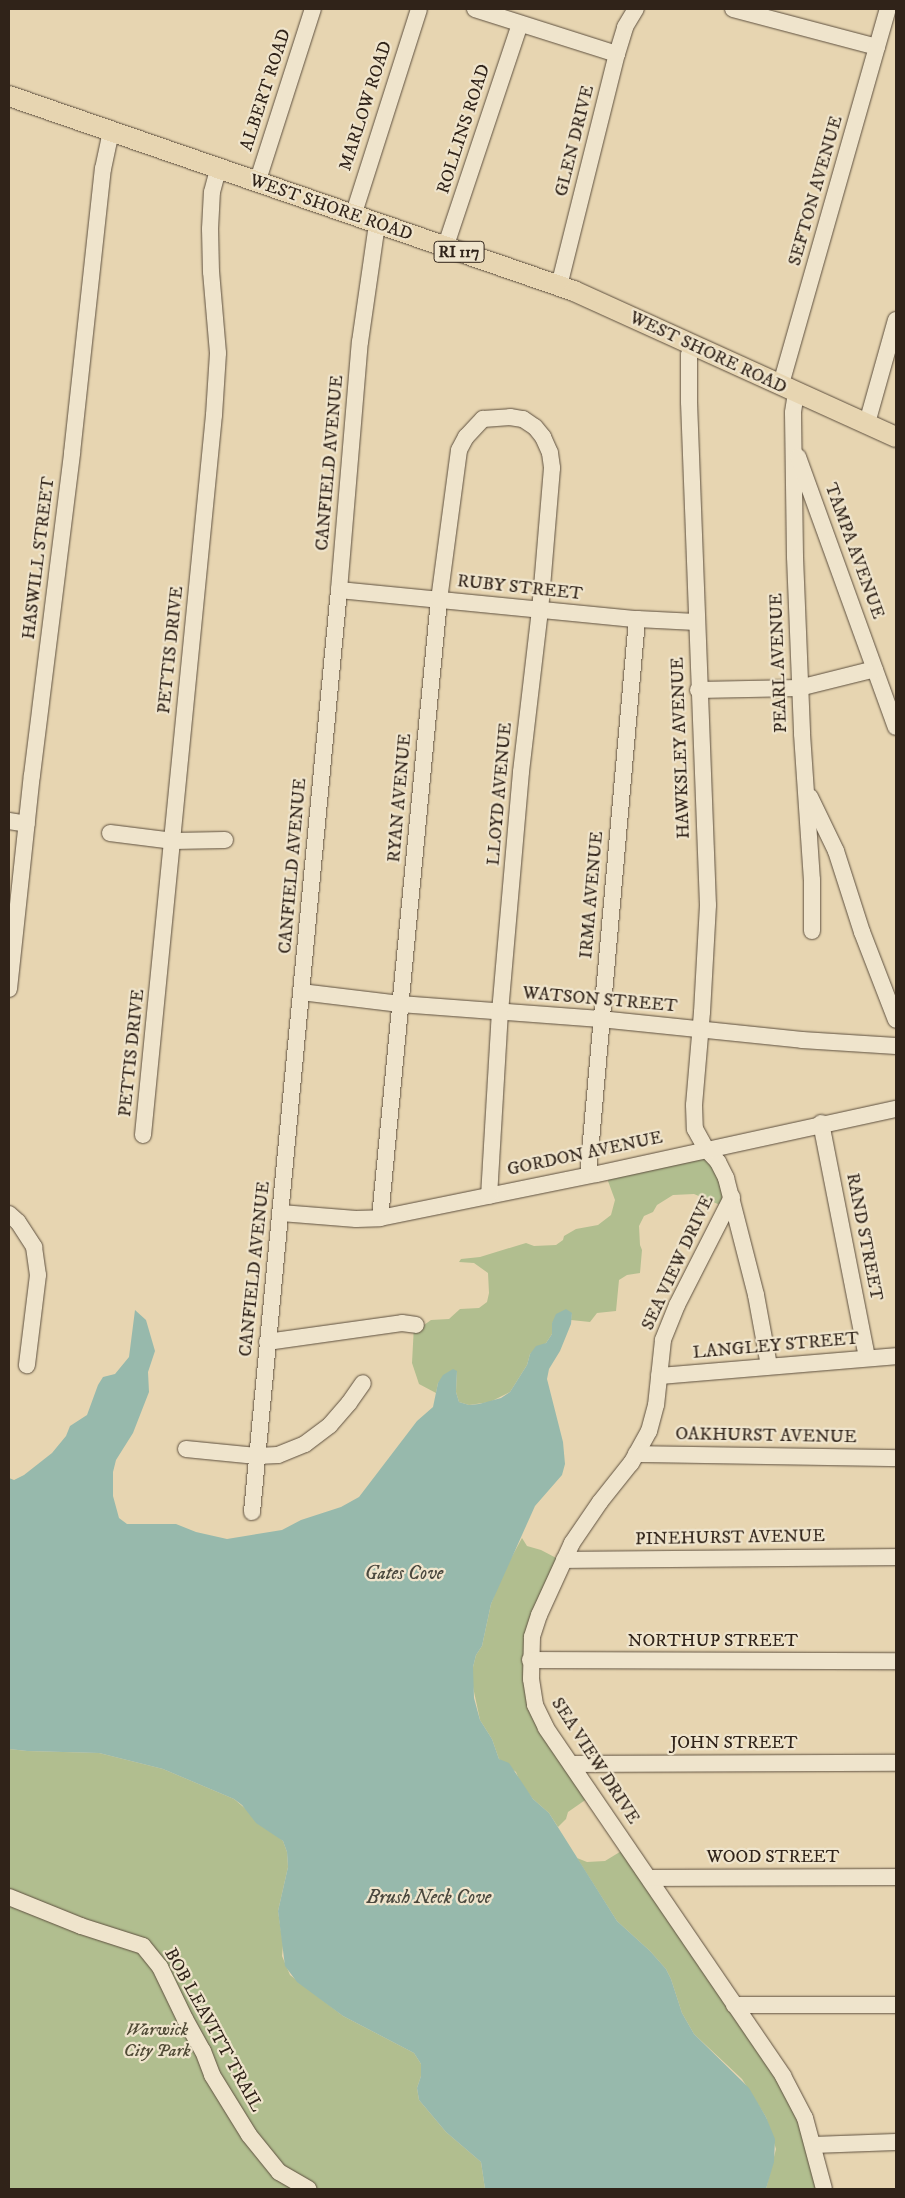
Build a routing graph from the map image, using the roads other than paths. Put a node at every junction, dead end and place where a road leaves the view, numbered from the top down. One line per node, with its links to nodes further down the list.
1 (313, 9): 13 (street, ALBERT ROAD)
2 (419, 9): 14 (street, MARLOW ROAD)
3 (474, 9): 7 (street)
4 (636, 9): 9 (street, GLEN DRIVE)
5 (733, 9): 8 (street)
6 (888, 9): 8 (street, SEFTON AVENUE)
7 (520, 24): 9 (street); 16 (street, ROLLINS ROAD)
8 (877, 47): 20 (street, SEFTON AVENUE)
9 (617, 54): 17 (street, GLEN DRIVE)
10 (9, 96): 11 (main road, WEST SHORE ROAD / RI 117)
11 (111, 132): 12 (main road, WEST SHORE ROAD / RI 117); 36 (street, HASWILL STREET)
12 (218, 170): 13 (main road, WEST SHORE ROAD / RI 117); 39 (street, PETTIS DRIVE)
13 (257, 183): 14 (main road, WEST SHORE ROAD / RI 117)
14 (353, 216): 15 (main road, WEST SHORE ROAD / RI 117)
15 (378, 224): 16 (main road, WEST SHORE ROAD / RI 117); 25 (street, CANFIELD AVENUE)
16 (445, 248): 17 (main road, WEST SHORE ROAD / RI 117)
17 (559, 286): 19 (main road, WEST SHORE ROAD / RI 117)
18 (896, 320): 22 (street)
19 (694, 344): 20 (main road, WEST SHORE ROAD / RI 117); 29 (street, HAWKSLEY AVENUE)
20 (789, 389): 22 (main road, WEST SHORE ROAD / RI 117); 24 (street, PEARL AVENUE)
21 (511, 417): 26 (street, RYAN AVENUE); 27 (street, LLOYD AVENUE)
22 (867, 423): 23 (main road, WEST SHORE ROAD / RI 117)
23 (896, 436)
24 (794, 446): 30 (street, TAMPA AVENUE); 31 (street, PEARL AVENUE)
25 (340, 590): 26 (street, RUBY STREET); 42 (street, CANFIELD AVENUE)
26 (439, 600): 27 (street, RUBY STREET); 43 (street, RYAN AVENUE)
27 (540, 610): 28 (street, RUBY STREET); 44 (street, LLOYD AVENUE)
28 (637, 619): 29 (street, RUBY STREET); 45 (street, IRMA AVENUE)
29 (696, 622): 32 (street, HAWKSLEY AVENUE)
30 (876, 669): 31 (street); 33 (street, TAMPA AVENUE)
31 (799, 688): 32 (street); 34 (street, PEARL AVENUE)
32 (698, 690): 47 (street, HAWKSLEY AVENUE)
33 (896, 727)
34 (806, 789): 40 (street, PEARL AVENUE); 46 (street)
35 (9, 821): 36 (street)
36 (26, 824): 41 (street, HASWILL STREET)
37 (110, 833): 39 (street)
38 (225, 840): 39 (street)
39 (172, 841): 51 (street, PETTIS DRIVE)
40 (812, 931)
41 (9, 989)
42 (301, 992): 43 (street, WATSON STREET); 56 (street, CANFIELD AVENUE)
43 (400, 1004): 44 (street, WATSON STREET); 58 (street, RYAN AVENUE)
44 (500, 1011): 45 (street, WATSON STREET); 54 (street, LLOYD AVENUE)
45 (600, 1020): 47 (street, WATSON STREET); 53 (street, IRMA AVENUE)
46 (896, 1020)
47 (700, 1030): 48 (street, WATSON STREET); 52 (street, HAWKSLEY AVENUE)
48 (896, 1046)
49 (896, 1109): 50 (street, GORDON AVENUE)
50 (821, 1123): 52 (street, GORDON AVENUE); 62 (street, RAND STREET)
51 (143, 1134)
52 (706, 1149): 53 (street, GORDON AVENUE); 55 (street, HAWKSLEY AVENUE)
53 (588, 1175): 54 (street, GORDON AVENUE)
54 (489, 1196): 58 (street, GORDON AVENUE)
55 (732, 1196): 64 (street, HAWKSLEY AVENUE); 65 (street, SEA VIEW DRIVE)
56 (281, 1213): 58 (street, GORDON AVENUE); 60 (street, CANFIELD AVENUE)
57 (9, 1214): 63 (street)
58 (380, 1218)
59 (416, 1325): 60 (street)
60 (267, 1342): 69 (street, CANFIELD AVENUE)
61 (896, 1356): 62 (street, LANGLEY STREET)
62 (867, 1358): 64 (street, LANGLEY STREET)
63 (27, 1366)
64 (769, 1366): 65 (street, LANGLEY STREET)
65 (659, 1376): 68 (street, SEA VIEW DRIVE)
66 (363, 1383): 69 (street)
67 (186, 1449): 69 (street)
68 (636, 1454): 70 (street, OAKHURST AVENUE); 73 (street, SEA VIEW DRIVE)
69 (257, 1456): 71 (street, CANFIELD AVENUE)
70 (896, 1458)
71 (252, 1512)
72 (896, 1557): 73 (street, PINEHURST AVENUE)
73 (564, 1560): 74 (street, SEA VIEW DRIVE)
74 (530, 1660): 75 (street, NORTHUP STREET); 77 (street, SEA VIEW DRIVE)
75 (896, 1661)
76 (896, 1763): 77 (street, JOHN STREET)
77 (571, 1764): 79 (street, SEA VIEW DRIVE)
78 (896, 1877): 79 (street, WOOD STREET)
79 (649, 1878): 81 (street, SEA VIEW DRIVE)
80 (9, 1897): 85 (street, BOB LEAVITT TRAIL)
81 (734, 2005): 82 (street); 84 (street, SEA VIEW DRIVE)
82 (896, 2005)
83 (896, 2142): 84 (street)
84 (813, 2144): 86 (street, SEA VIEW DRIVE)
85 (308, 2189)
86 (824, 2189)

